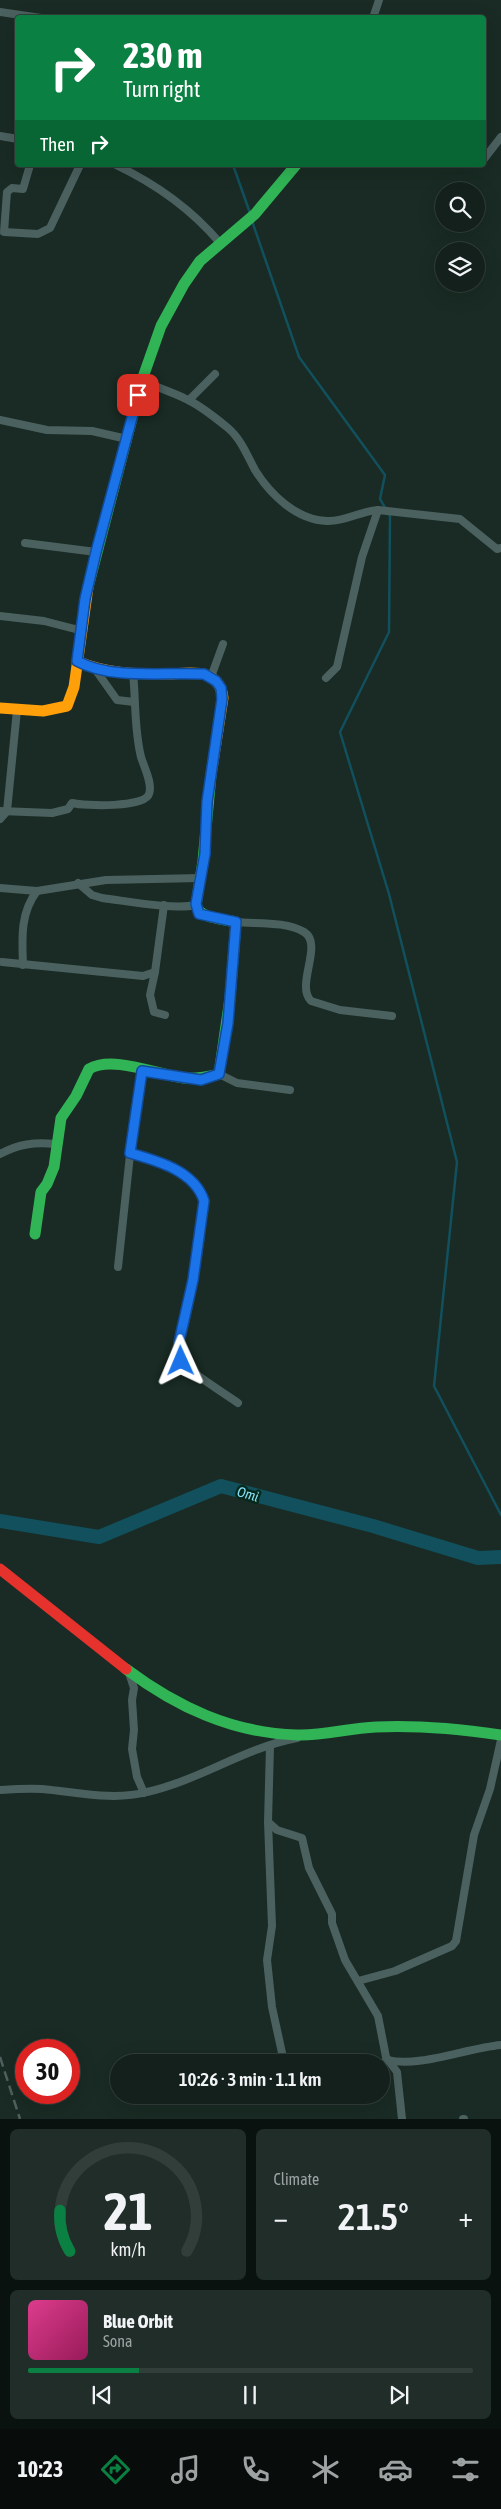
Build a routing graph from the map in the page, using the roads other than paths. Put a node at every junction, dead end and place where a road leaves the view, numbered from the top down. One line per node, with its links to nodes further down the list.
1 (379, 0): 4 (street)
2 (0, 12): 3 (street)
3 (20, 15)
4 (374, 15)
5 (0, 136): 7 (street)
6 (501, 137): 8 (street)
7 (15, 138)
8 (486, 156)
9 (29, 167): 10 (street)
10 (79, 167)
11 (119, 167): 13 (street)
12 (295, 167): 13 (street)
13 (220, 243): 15 (street)
14 (215, 374): 16 (street)
15 (142, 380): 16 (street); 18 (street)
16 (189, 400): 19 (street)
17 (0, 420): 18 (street)
18 (127, 439): 22 (street)
19 (378, 510): 21 (street); 30 (street)
20 (25, 543): 22 (street)
21 (501, 548)
22 (96, 552): 24 (street)
23 (0, 616): 24 (street)
24 (82, 628): 26 (street)
25 (223, 644): 29 (street)
26 (77, 661): 27 (street); 33 (street)
27 (95, 669): 28 (street); 31 (street)
28 (132, 673): 29 (street); 31 (street)
29 (211, 676): 36 (street)
30 (326, 678)
31 (134, 702): 34 (street)
32 (0, 708): 33 (street)
33 (17, 710): 34 (street)
34 (3, 811): 35 (street)
35 (0, 819)
36 (201, 878): 37 (street); 40 (street)
37 (78, 883): 39 (street); 41 (street)
38 (0, 888): 39 (street)
39 (38, 891): 44 (street)
40 (196, 904): 41 (street); 42 (street)
41 (164, 905): 45 (street)
42 (236, 922): 47 (street); 49 (street)
43 (2, 962): 44 (street)
44 (23, 965): 45 (street)
45 (155, 972): 46 (street)
46 (165, 1014)
47 (392, 1016)
48 (142, 1071): 49 (street); 51 (street); 52 (street)
49 (219, 1074): 50 (street)
50 (290, 1090)
51 (55, 1144): 53 (street); 54 (street)
52 (130, 1153): 55 (street); 56 (street)
53 (0, 1154)
54 (35, 1234)
55 (118, 1267)
56 (238, 1403)
57 (0, 1569): 58 (street)
58 (129, 1673): 60 (street); 64 (street)
59 (501, 1735): 60 (street)
60 (312, 1736): 62 (street)
61 (501, 1740): 66 (street)
62 (270, 1746): 64 (street); 65 (street)
63 (0, 1790): 64 (street)
64 (144, 1793)
65 (268, 1822): 66 (street); 68 (street)
66 (358, 1981): 69 (street)
67 (501, 2045): 70 (street)
68 (282, 2054)
69 (384, 2054)
70 (390, 2063)
71 (390, 2066): 72 (street)
72 (402, 2119)

